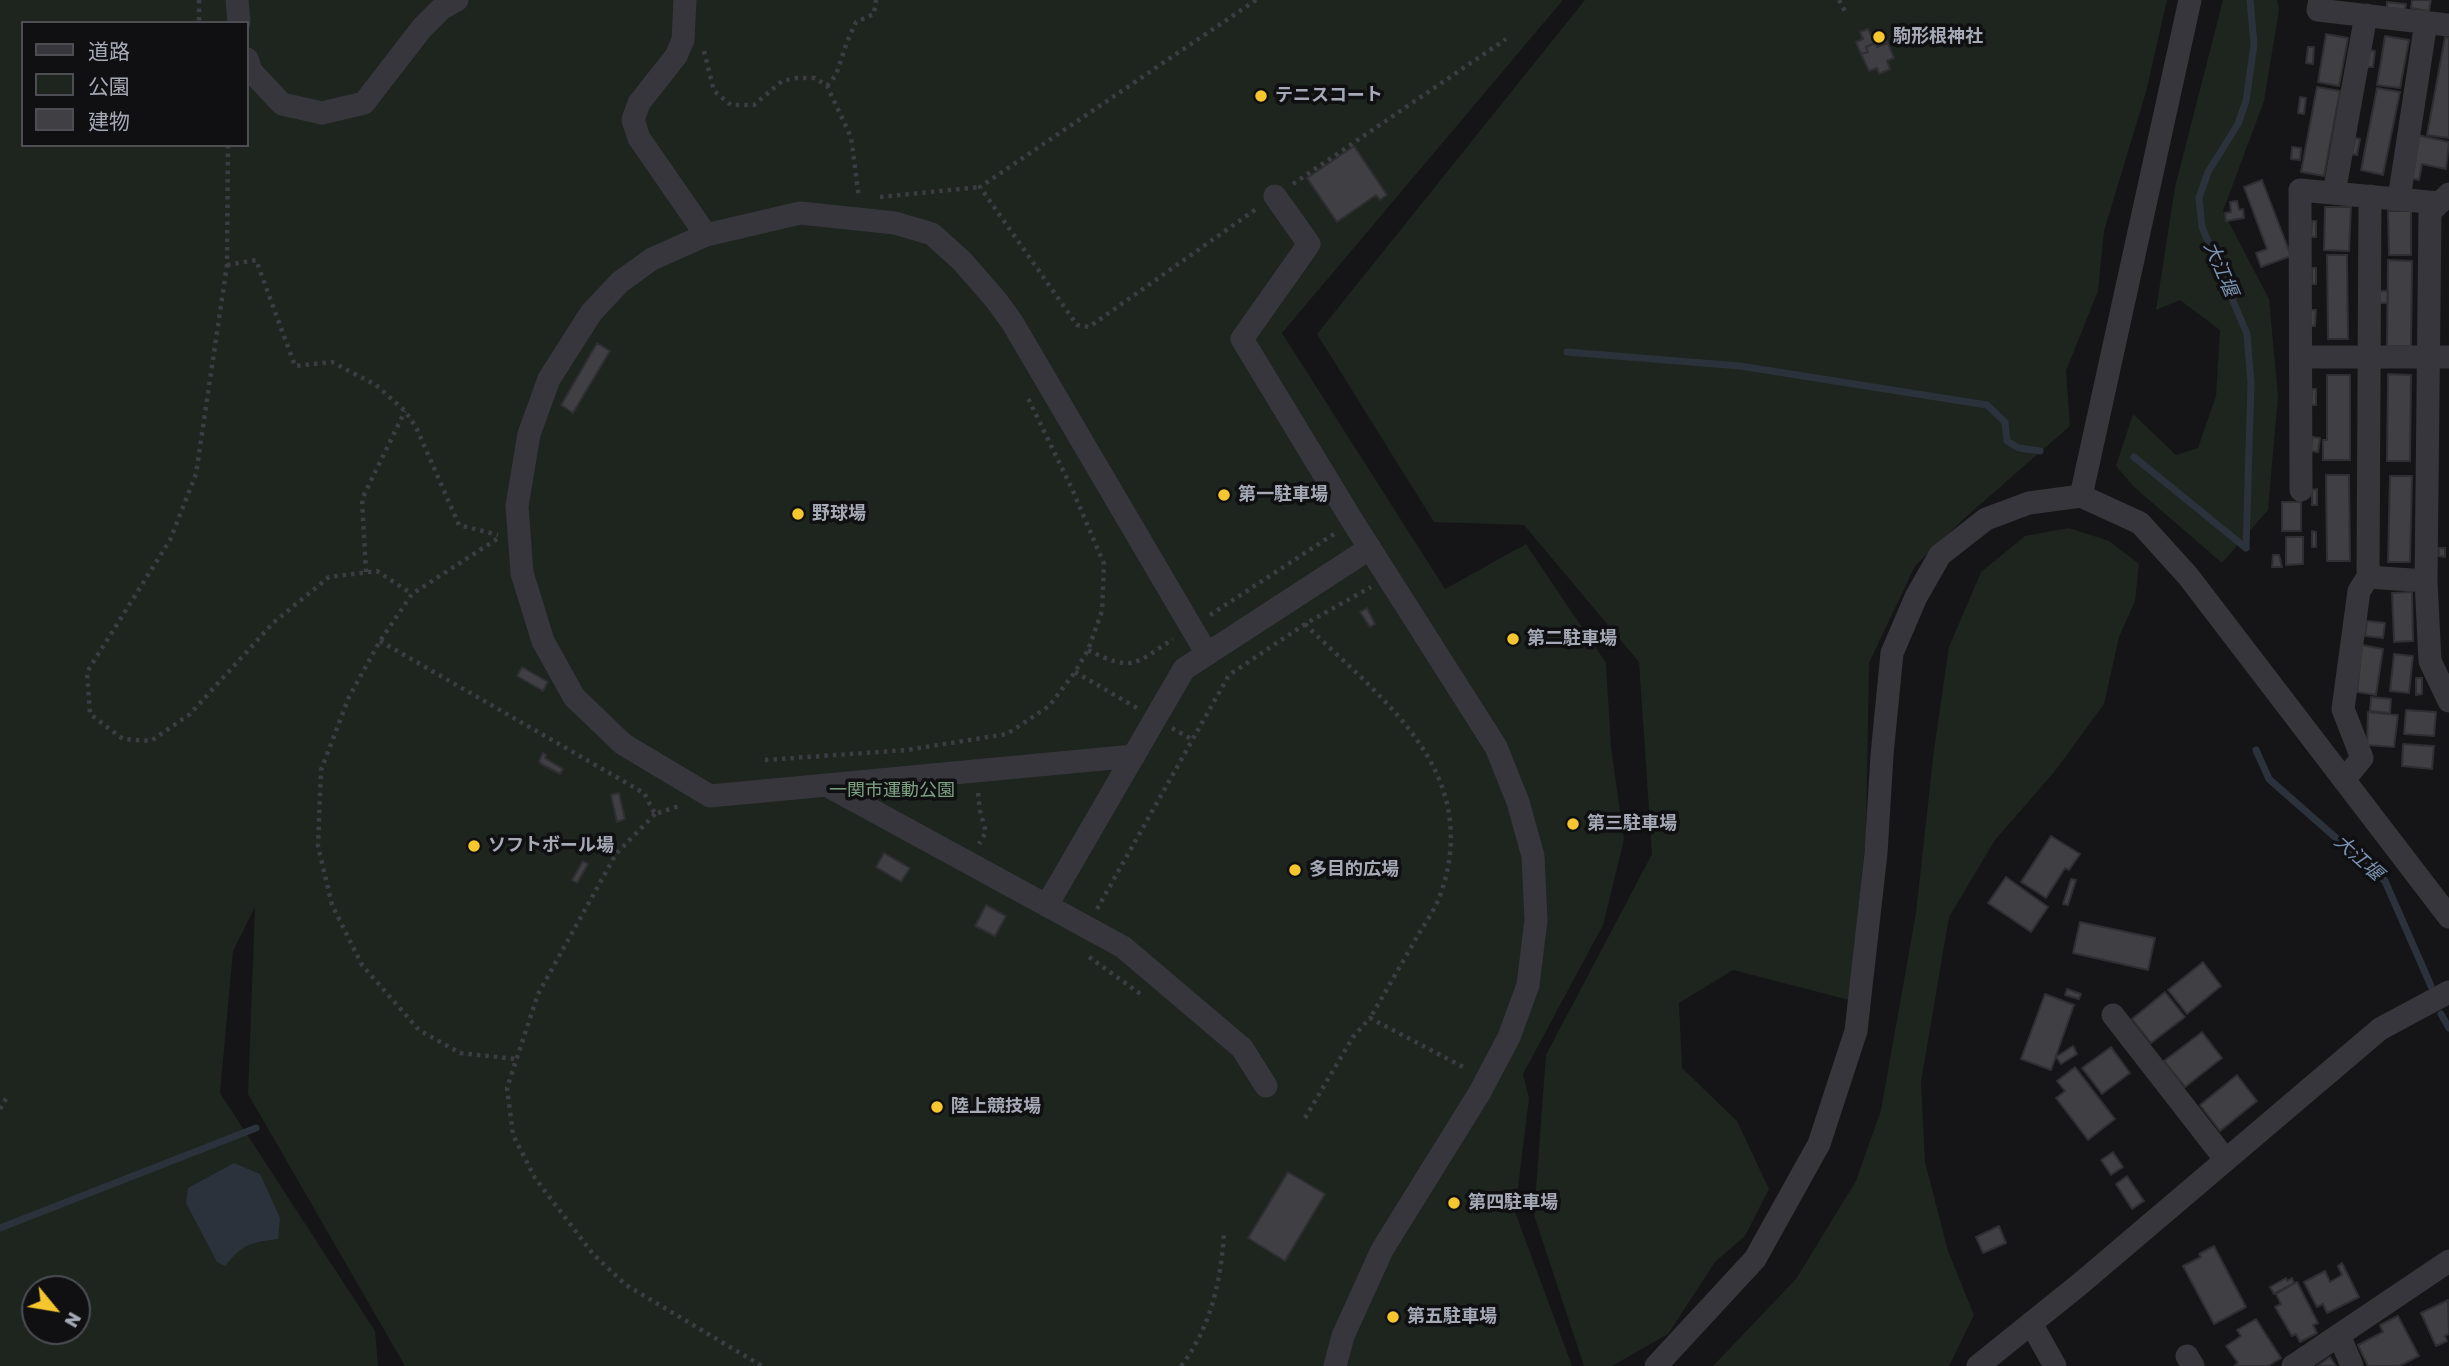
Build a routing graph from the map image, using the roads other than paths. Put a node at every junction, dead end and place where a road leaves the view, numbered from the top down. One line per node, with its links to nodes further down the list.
1 (237, 0): 7 (street)
2 (457, 0): 9 (street)
3 (685, 0): 15 (street)
4 (2190, 0): 20 (street)
5 (2320, 0): 6 (street)
6 (2366, 15): 8 (street); 10 (street)
7 (239, 21)
8 (2438, 23): 13 (street)
9 (248, 62)
10 (2334, 193): 12 (street); 16 (street)
11 (1275, 196): 21 (street)
12 (2370, 197): 13 (street); 17 (street)
13 (2399, 199): 14 (street)
14 (2442, 206): 18 (street)
15 (706, 235): 24 (street); 28 (street)
16 (2301, 357): 17 (street); 19 (street)
17 (2369, 357): 18 (street); 22 (street)
18 (2438, 357): 23 (street)
19 (2301, 491)
20 (2081, 496): 27 (street); 39 (street)
21 (1370, 548): 24 (street); 38 (street)
22 (2368, 577): 23 (street); 27 (street)
23 (2426, 581): 25 (street)
24 (1208, 654): 26 (street)
25 (2447, 693)
26 (1134, 757): 28 (street); 29 (street)
27 (2344, 780): 30 (street)
28 (826, 785): 29 (street)
29 (1047, 905): 33 (street)
30 (2449, 916)
31 (2449, 992): 34 (street)
32 (2113, 1015): 34 (street)
33 (1266, 1086)
34 (2225, 1159): 36 (street)
35 (2449, 1261): 37 (street)
36 (2031, 1323): 40 (street); 41 (street)
37 (2339, 1335): 42 (street); 43 (street)
38 (1335, 1366)
39 (1656, 1366)
40 (1978, 1366)
41 (2055, 1366)
42 (2293, 1366)
43 (2352, 1366)

